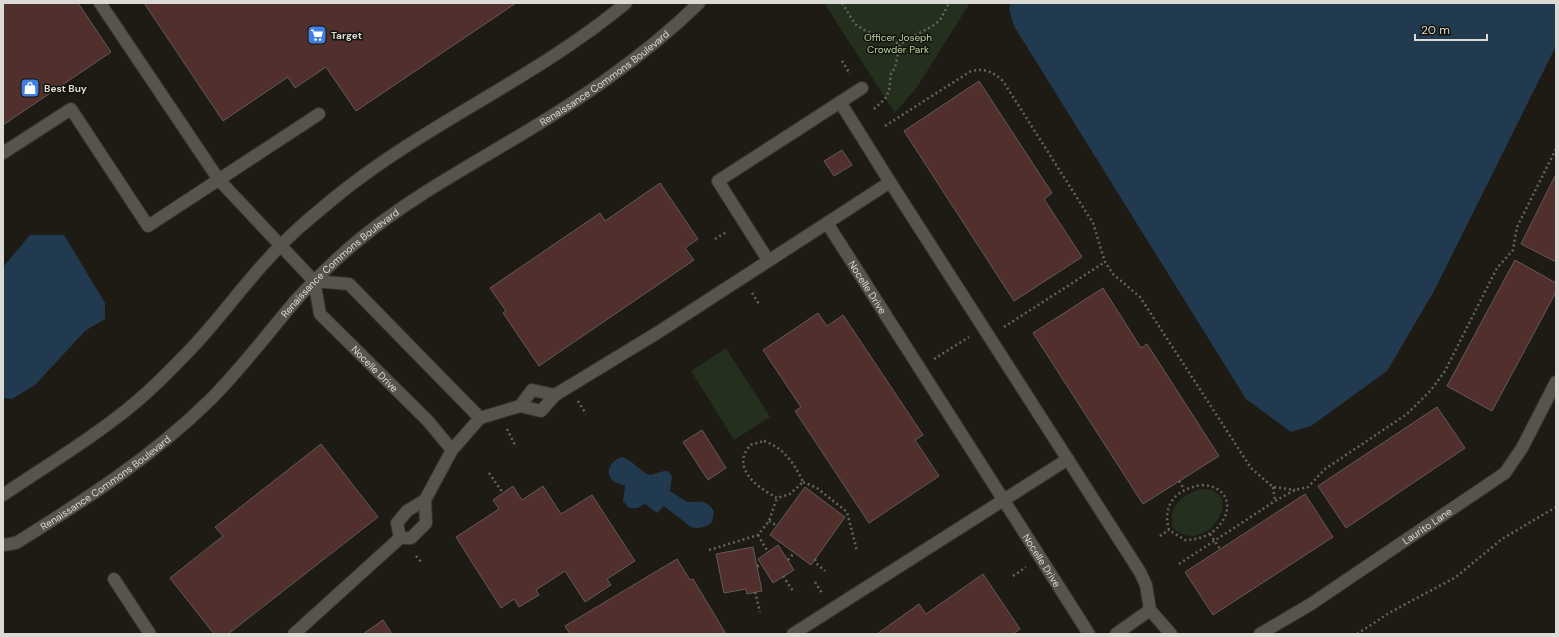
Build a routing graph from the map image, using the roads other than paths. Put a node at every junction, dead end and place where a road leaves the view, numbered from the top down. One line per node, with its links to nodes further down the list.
1 (100, 3): 8 (street)
2 (626, 3): 11 (street)
3 (699, 3): 13 (street, Renaissance Commons Boulevard)
4 (862, 88): 5 (street)
5 (840, 102): 9 (street); 12 (street)
6 (319, 114): 8 (street)
7 (3, 153): 8 (street)
8 (219, 180): 11 (street)
9 (890, 182): 10 (street); 19 (street)
10 (827, 223): 12 (street); 22 (street, Nocelle Drive)
11 (282, 245): 13 (street); 20 (street)
12 (768, 260): 15 (street)
13 (314, 281): 17 (street); 18 (street, Nocelle Drive); 24 (street, Renaissance Commons Boulevard)
14 (1556, 382): 33 (street, Laurito Lane)
15 (555, 395): 16 (street); 16 (street)
16 (520, 406): 17 (street)
17 (480, 418): 18 (street)
18 (452, 450): 21 (street)
19 (1068, 459): 22 (street); 26 (street)
20 (3, 495)
21 (425, 500): 23 (street); 23 (street)
22 (1004, 500): 29 (street); 30 (street, Nocelle Drive)
23 (400, 538): 28 (street)
24 (3, 545)
25 (114, 579): 27 (street)
26 (1150, 610): 31 (street); 32 (street)
27 (150, 634)
28 (294, 634)
29 (794, 634)
30 (1089, 634)
31 (1116, 634)
32 (1171, 634)
33 (1260, 634)

